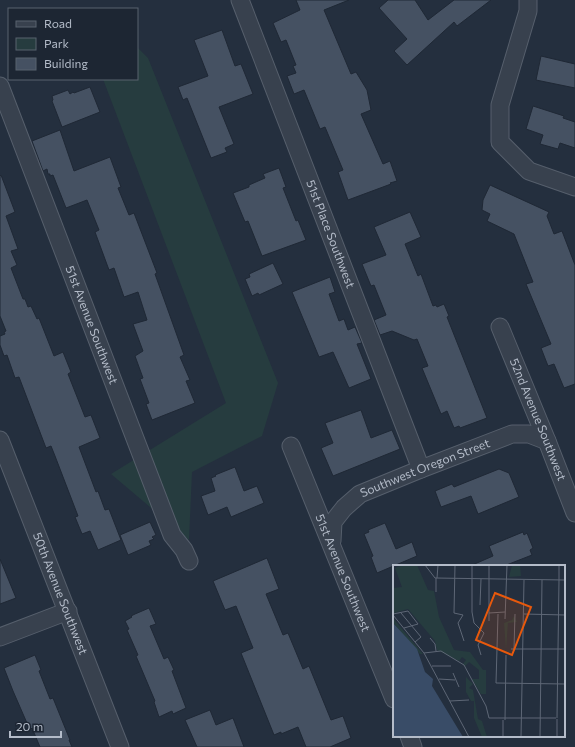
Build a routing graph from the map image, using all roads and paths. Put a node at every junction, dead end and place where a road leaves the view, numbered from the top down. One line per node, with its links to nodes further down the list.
1 (240, 0): 9 (street, 51st Place Southwest)
2 (528, 0): 4 (street)
3 (0, 86): 12 (street, 51st Avenue Southwest)
4 (575, 187)
5 (500, 327): 7 (street, 52nd Avenue Southwest)
6 (0, 440): 13 (street, 50th Avenue Southwest)
7 (547, 441): 9 (street, Southwest Oregon Street); 10 (street, 52nd Avenue Southwest)
8 (291, 446): 11 (street, 51st Avenue Southwest)
9 (421, 468): 11 (street, Southwest Oregon Street)
10 (575, 513)
11 (332, 542): 15 (street, 51st Avenue Southwest)
12 (189, 561)
13 (68, 611): 14 (street); 17 (street, 50th Avenue Southwest)
14 (0, 637)
15 (393, 696)
16 (409, 737): 18 (street)
17 (120, 747)
18 (413, 747)

